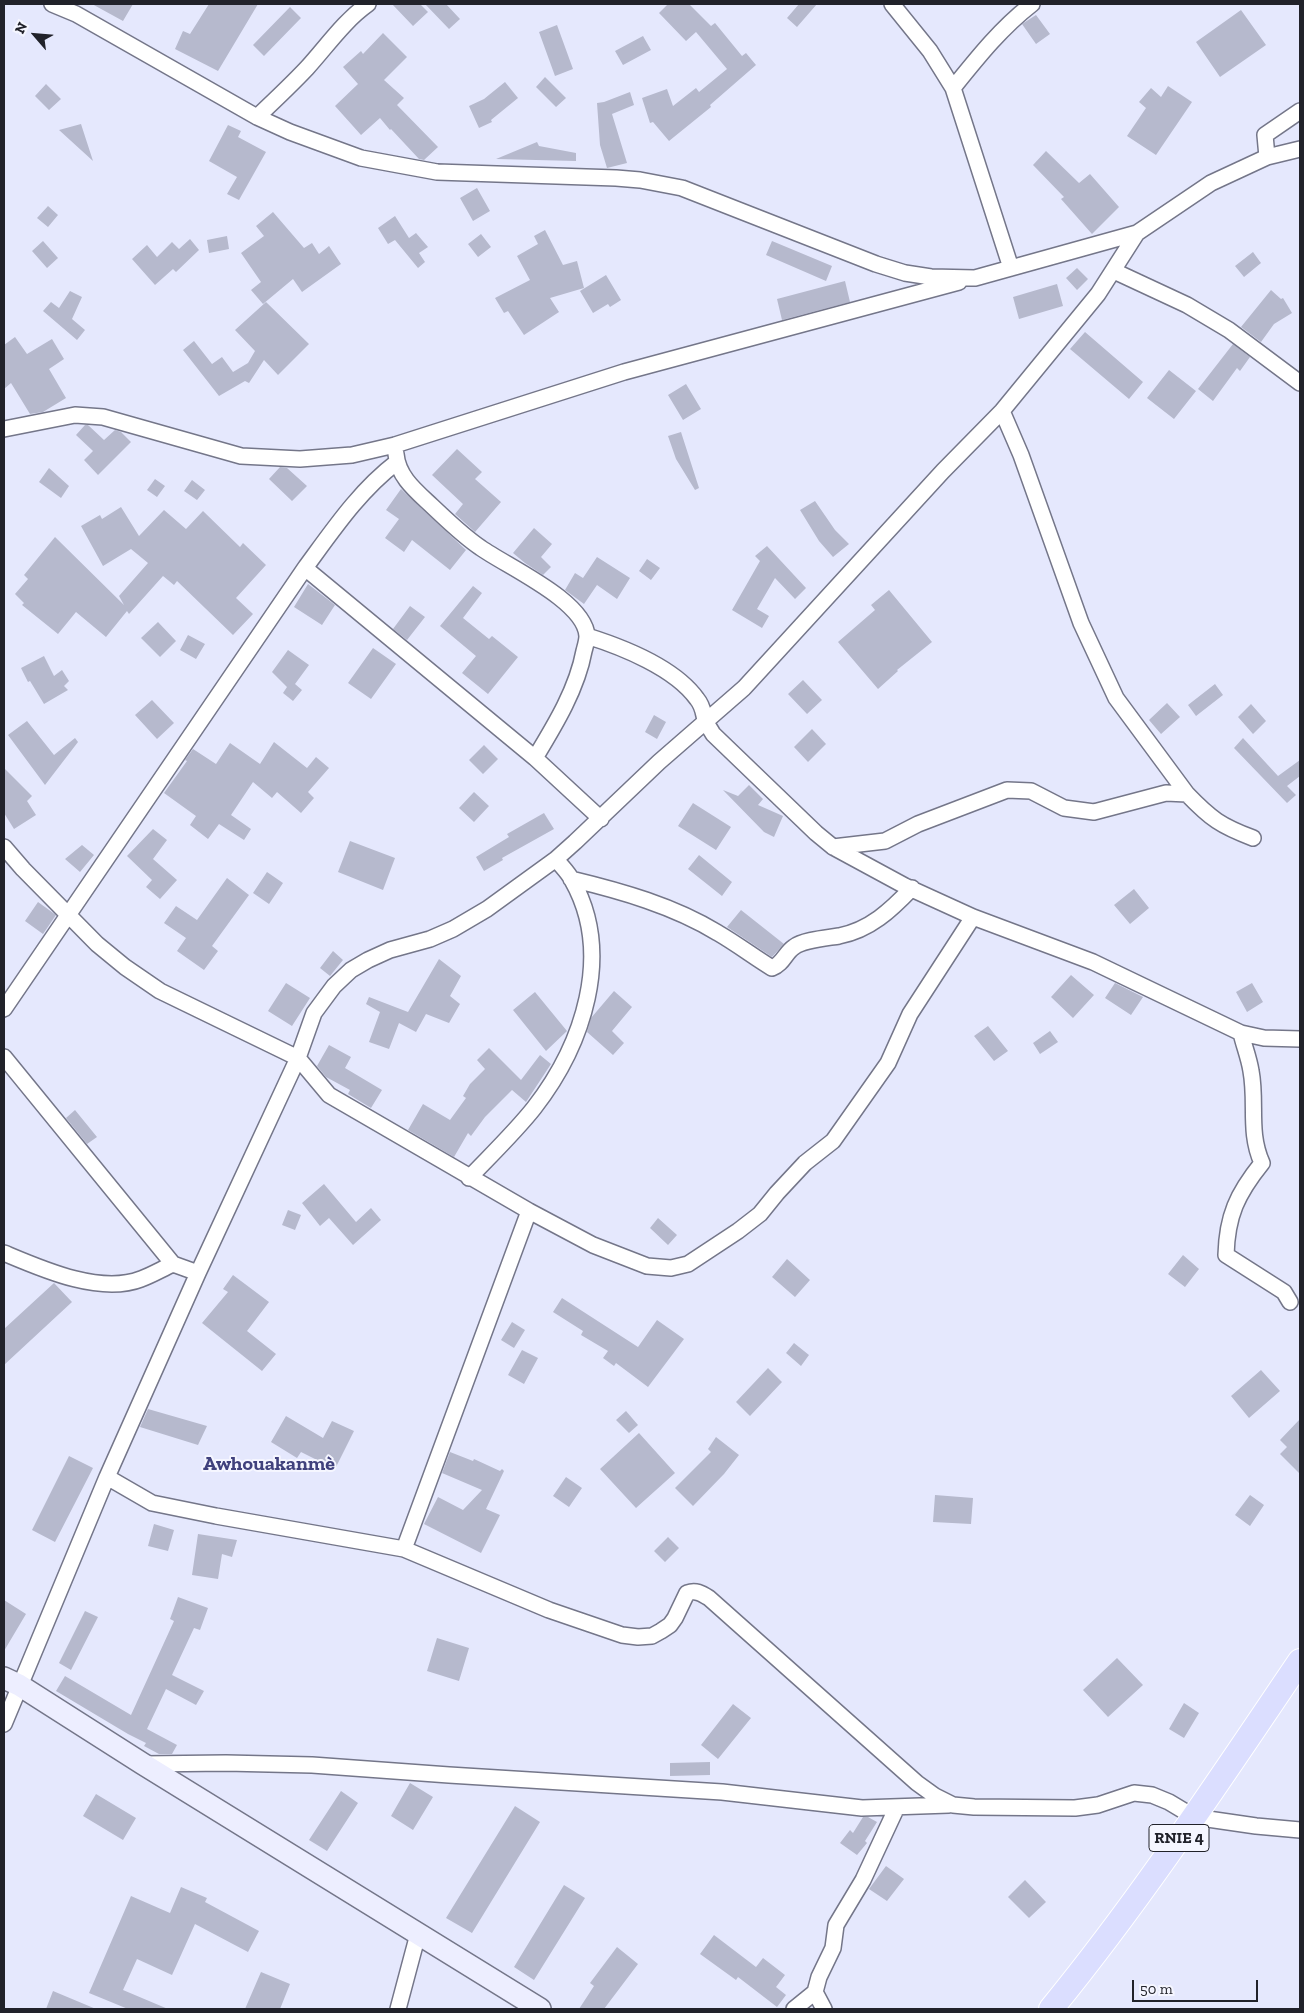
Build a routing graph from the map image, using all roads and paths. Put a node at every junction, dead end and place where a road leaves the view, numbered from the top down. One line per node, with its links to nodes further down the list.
1 (52, 4): 7 (street)
2 (368, 4): 7 (street)
3 (892, 4): 5 (street)
4 (1032, 4): 5 (street)
5 (953, 88): 11 (street)
6 (1300, 111): 9 (street)
7 (257, 116): 13 (street)
8 (1300, 149): 9 (street)
9 (1267, 157): 10 (street)
10 (1138, 233): 11 (street); 12 (street)
11 (1012, 268): 13 (street)
12 (1114, 271): 14 (street); 15 (street)
13 (975, 278): 17 (street)
14 (1300, 383)
15 (1002, 410): 21 (street); 23 (street)
16 (4, 429): 17 (street)
17 (395, 446): 18 (street)
18 (396, 462): 19 (street); 20 (street)
19 (305, 568): 22 (street); 31 (street)
20 (587, 636): 21 (street); 22 (street)
21 (706, 722): 24 (street); 27 (street)
22 (535, 758): 24 (street)
23 (1187, 794): 25 (street); 27 (street)
24 (601, 819): 28 (street)
25 (1253, 838)
26 (4, 847): 31 (street)
27 (833, 847): 30 (street)
28 (556, 859): 29 (street); 37 (street)
29 (572, 879): 30 (street); 38 (street)
30 (912, 888): 32 (street)
31 (67, 914): 33 (street); 37 (street)
32 (973, 916): 34 (street); 39 (street)
33 (4, 1009)
34 (1241, 1033): 35 (street); 43 (street)
35 (1300, 1039)
36 (4, 1057): 41 (street)
37 (298, 1058): 38 (street); 42 (street)
38 (469, 1178): 39 (street)
39 (529, 1211): 45 (street)
40 (4, 1253): 41 (street)
41 (173, 1264): 42 (street)
42 (198, 1273): 44 (street)
43 (1290, 1302)
44 (108, 1477): 45 (street); 47 (street)
45 (404, 1549): 50 (street)
46 (1300, 1661): 52 (main road, RNIE 4)
47 (12, 1682): 48 (street); 49 (main road)
48 (4, 1724)
49 (143, 1764): 51 (street); 54 (main road)
50 (953, 1805): 51 (street); 52 (street)
51 (897, 1807): 55 (street)
52 (1194, 1817): 53 (street); 60 (main road, RNIE 4)
53 (1300, 1830)
54 (418, 1934): 56 (street); 57 (main road)
55 (815, 1992): 58 (street); 59 (street)
56 (398, 2009)
57 (540, 2009)
58 (794, 2009)
59 (824, 2009)
60 (1051, 2009)

